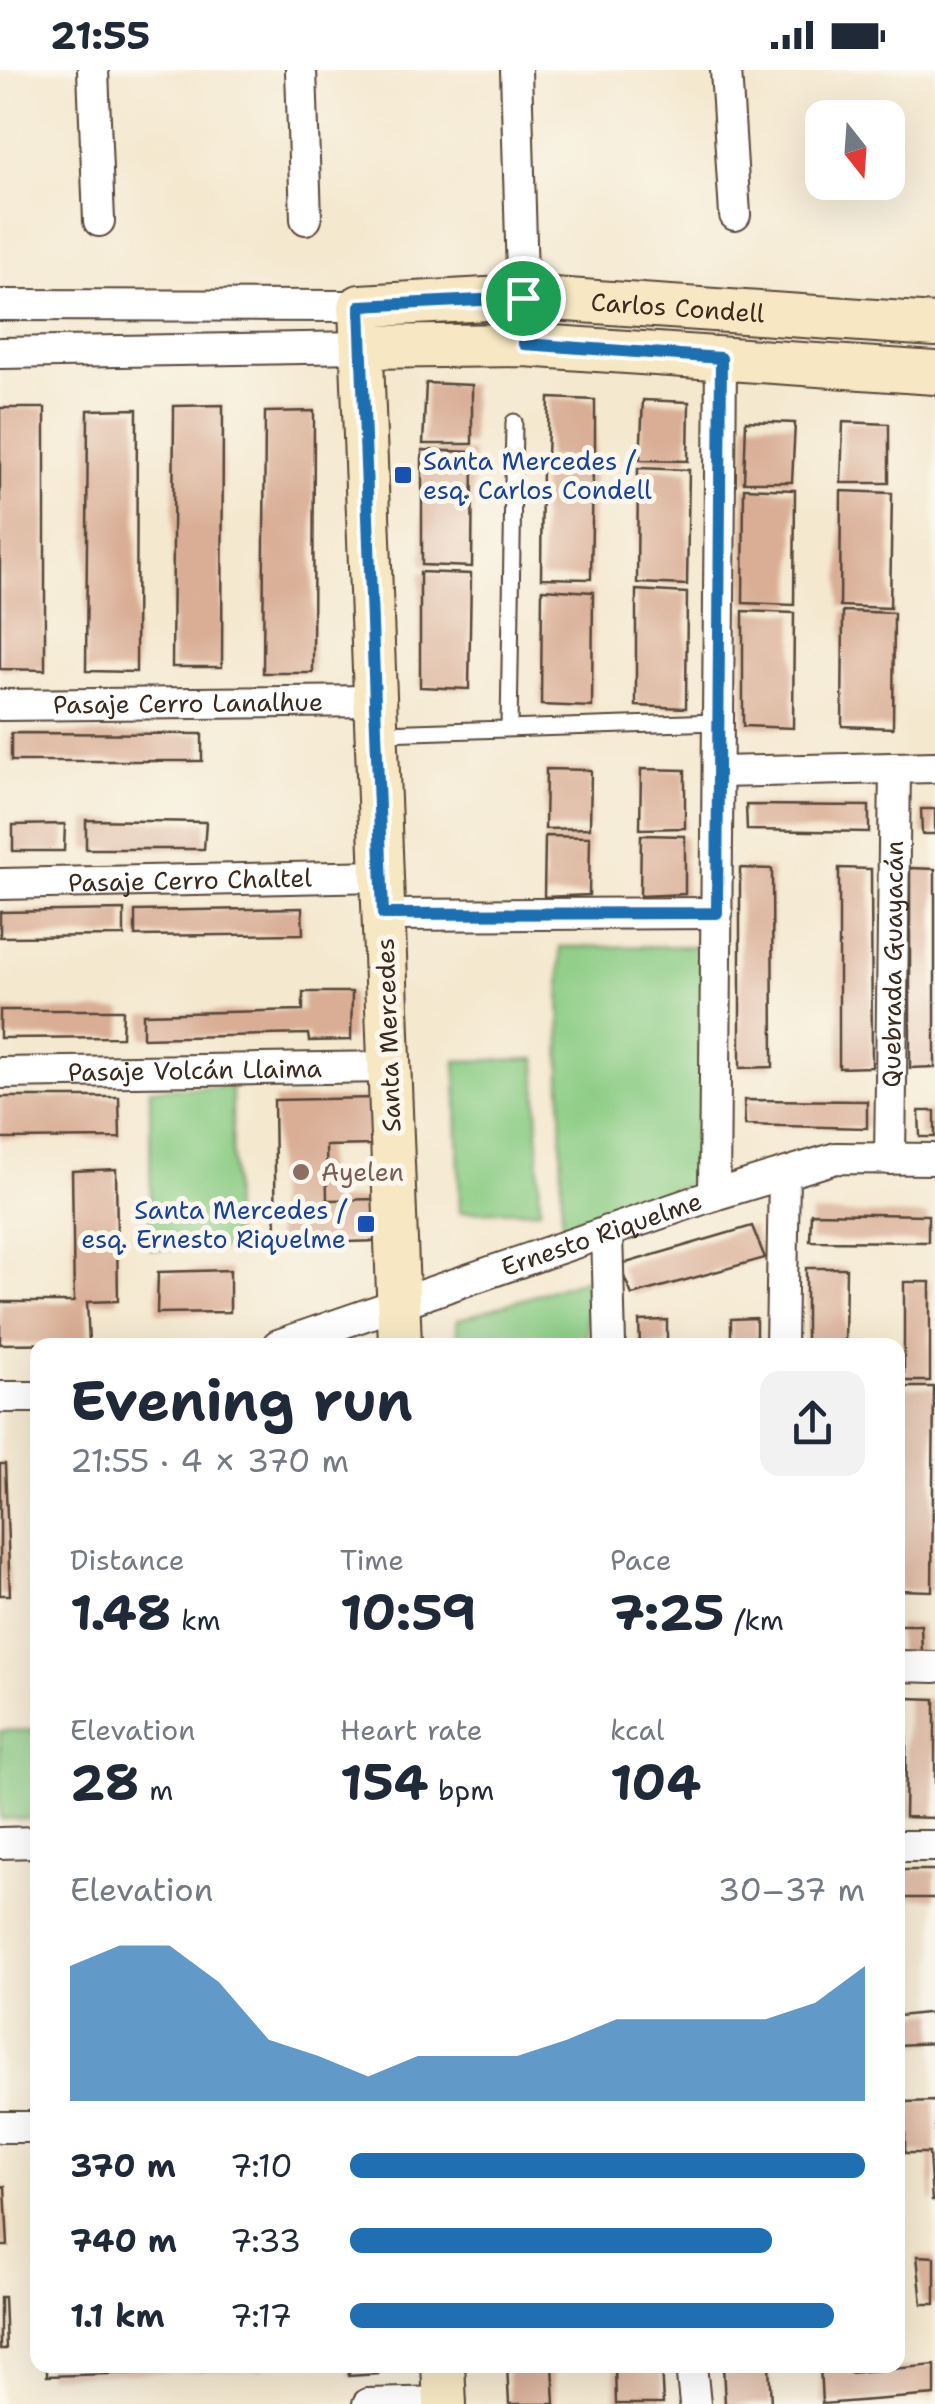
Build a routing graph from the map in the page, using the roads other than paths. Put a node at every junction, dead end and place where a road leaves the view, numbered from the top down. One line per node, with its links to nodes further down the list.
1 (93, 70): 7 (street)
2 (301, 70): 6 (street)
3 (516, 70): 8 (street)
4 (726, 70): 5 (street)
5 (735, 215)
6 (306, 219)
7 (99, 221)
8 (523, 298): 10 (street, Carlos Condell); 11 (street, Carlos Condell); 12 (street)
9 (0, 305): 11 (street, Carlos Condell)
10 (935, 325)
11 (361, 327): 12 (street, Carlos Condell); 13 (street, Carlos Condell); 18 (street, Santa Mercedes)
12 (524, 344): 14 (street, Carlos Condell)
13 (0, 354)
14 (721, 358): 15 (street, Carlos Condell); 19 (street)
15 (935, 373)
16 (514, 422): 20 (lane)
17 (0, 705): 18 (street, Pasaje Cerro Lanalhue)
18 (376, 717): 20 (lane); 25 (street, Santa Mercedes)
19 (718, 722): 20 (lane); 23 (street)
20 (509, 728)
21 (935, 767): 22 (street)
22 (895, 768): 23 (street); 29 (street, Quebrada Guayacán)
23 (718, 772): 26 (street)
24 (0, 884): 25 (street, Pasaje Cerro Chaltel)
25 (382, 895): 26 (street, Pasaje Cerro Chaltel); 27 (street, Santa Mercedes)
26 (717, 913): 32 (street)
27 (389, 1067): 28 (street, Pasaje Volcán Llaima); 34 (street, Santa Mercedes)
28 (0, 1072)
29 (890, 1159): 30 (street, Ernesto Riquelme); 31 (street, Ernesto Riquelme)
30 (935, 1159)
31 (784, 1174): 32 (street, Ernesto Riquelme); 38 (street)
32 (714, 1195): 33 (street, Ernesto Riquelme)
33 (607, 1231): 34 (street, Ernesto Riquelme); 37 (street)
34 (399, 1303): 35 (street, Ernesto Riquelme); 36 (street, Santa Mercedes)
35 (298, 1338)
36 (400, 1338)
37 (610, 1338)
38 (781, 1338)
39 (30, 1397): 40 (street)
40 (0, 1398)
41 (905, 1666): 42 (street)
42 (935, 1667)
43 (30, 1842): 44 (street)
44 (0, 1844)
45 (905, 1846): 46 (street)
46 (935, 1846)
47 (0, 2126): 48 (street)
48 (30, 2126)
49 (692, 2373): 52 (street)
50 (444, 2390): 51 (street)
51 (368, 2404)
52 (695, 2404)

